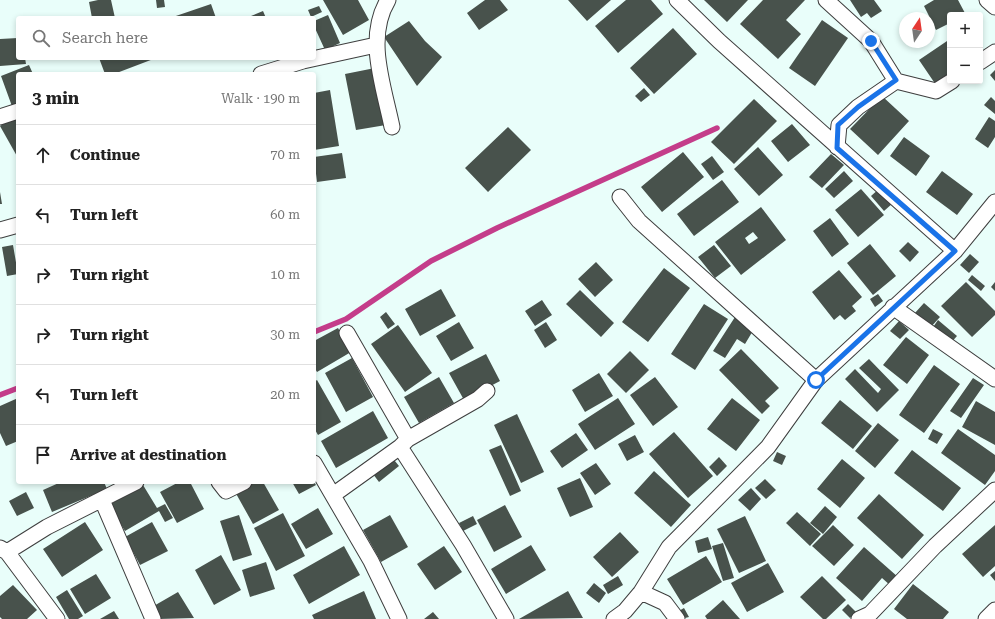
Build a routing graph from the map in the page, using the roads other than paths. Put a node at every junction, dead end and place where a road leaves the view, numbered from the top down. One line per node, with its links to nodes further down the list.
1 (388, 0): 6 (street)
2 (826, 0): 12 (street)
3 (988, 0): 5 (street)
4 (682, 2): 17 (street)
5 (995, 7)
6 (376, 45): 8 (street); 16 (street)
7 (995, 52): 10 (street)
8 (316, 58)
9 (308, 60): 11 (street)
10 (983, 60)
11 (267, 72)
12 (896, 80): 13 (street); 17 (street)
13 (947, 84)
14 (16, 112): 15 (street)
15 (0, 117)
16 (392, 127)
17 (837, 148): 22 (street)
18 (620, 197): 26 (street)
19 (995, 202): 22 (street)
20 (16, 226): 21 (street)
21 (0, 230)
22 (955, 251): 23 (street)
23 (894, 307): 25 (street); 26 (street)
24 (348, 333): 28 (street)
25 (995, 379)
26 (816, 380): 37 (street)
27 (487, 391): 28 (street)
28 (404, 443): 34 (street); 43 (street)
29 (316, 466): 34 (street)
30 (132, 484): 35 (street)
31 (221, 484): 32 (street)
32 (240, 484)
33 (995, 490): 39 (street)
34 (333, 495): 42 (street)
35 (102, 500): 36 (street); 41 (street)
36 (3, 550): 40 (street)
37 (641, 592): 44 (street); 45 (street)
38 (995, 610): 46 (street)
39 (869, 617)
40 (57, 619)
41 (153, 619)
42 (399, 619)
43 (506, 619)
44 (614, 619)
45 (678, 619)
46 (986, 619)

